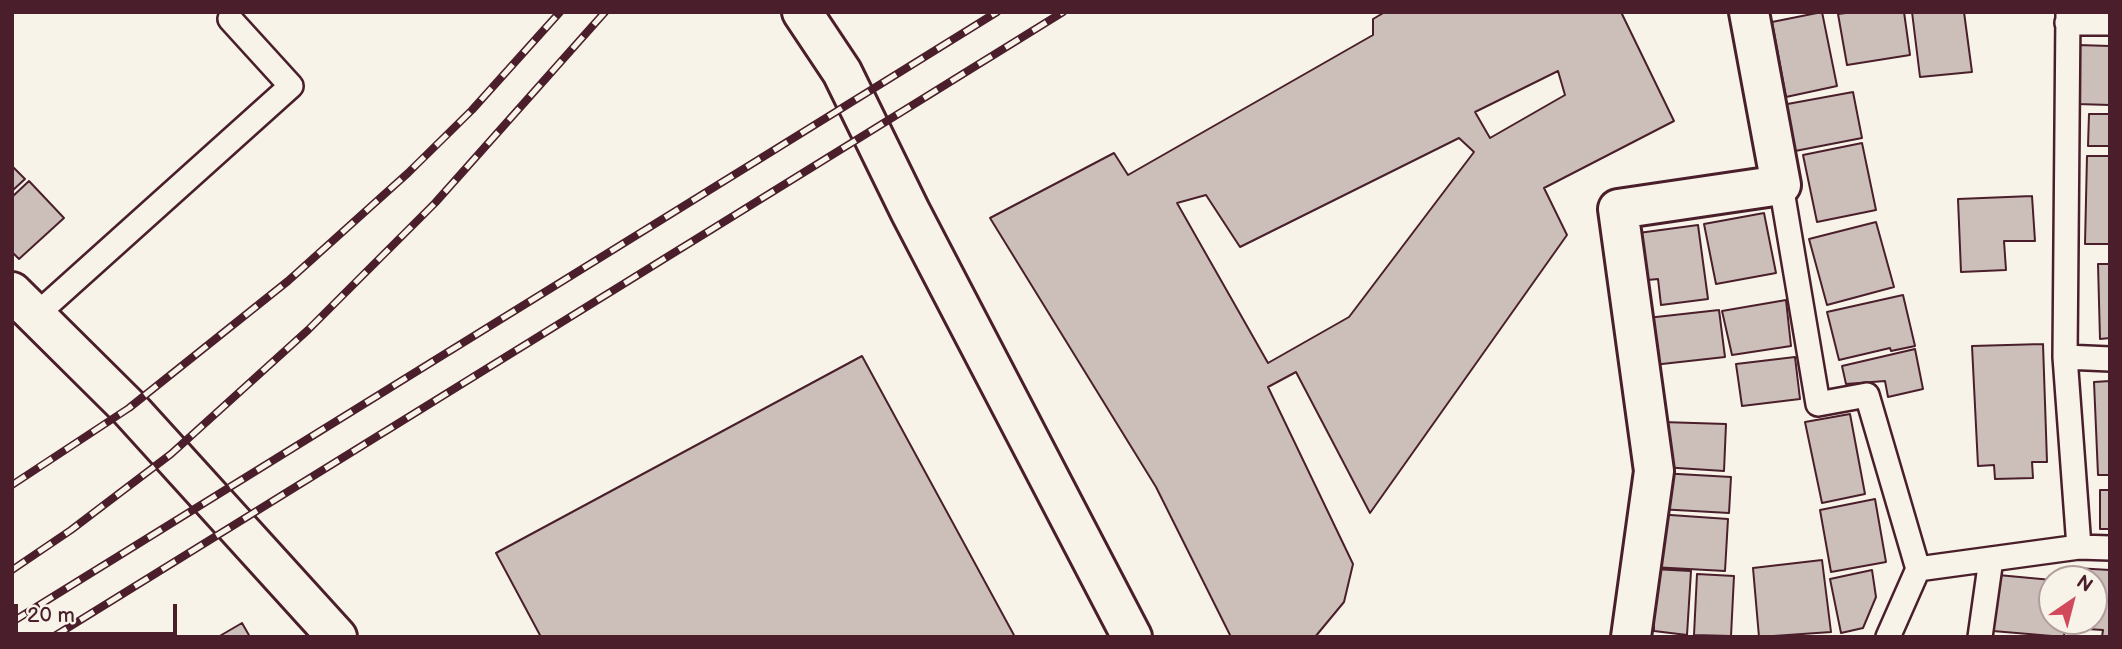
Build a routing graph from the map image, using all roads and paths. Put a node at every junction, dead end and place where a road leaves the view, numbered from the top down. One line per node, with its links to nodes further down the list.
1 (802, 12): 15 (street)
2 (1749, 12): 6 (street)
3 (2067, 17): 5 (lane); 8 (lane)
4 (230, 19): 7 (lane)
5 (2110, 23)
6 (1781, 185): 13 (lane); 16 (street)
7 (24, 304): 14 (street)
8 (2065, 357): 9 (lane); 10 (lane)
9 (2110, 359)
10 (2079, 547): 11 (lane); 12 (lane)
11 (2110, 548)
12 (1991, 559): 13 (lane); 18 (lane)
13 (1918, 569): 17 (lane)
14 (337, 637)
15 (1132, 637)
16 (1631, 637)
17 (1888, 637)
18 (1980, 637)

